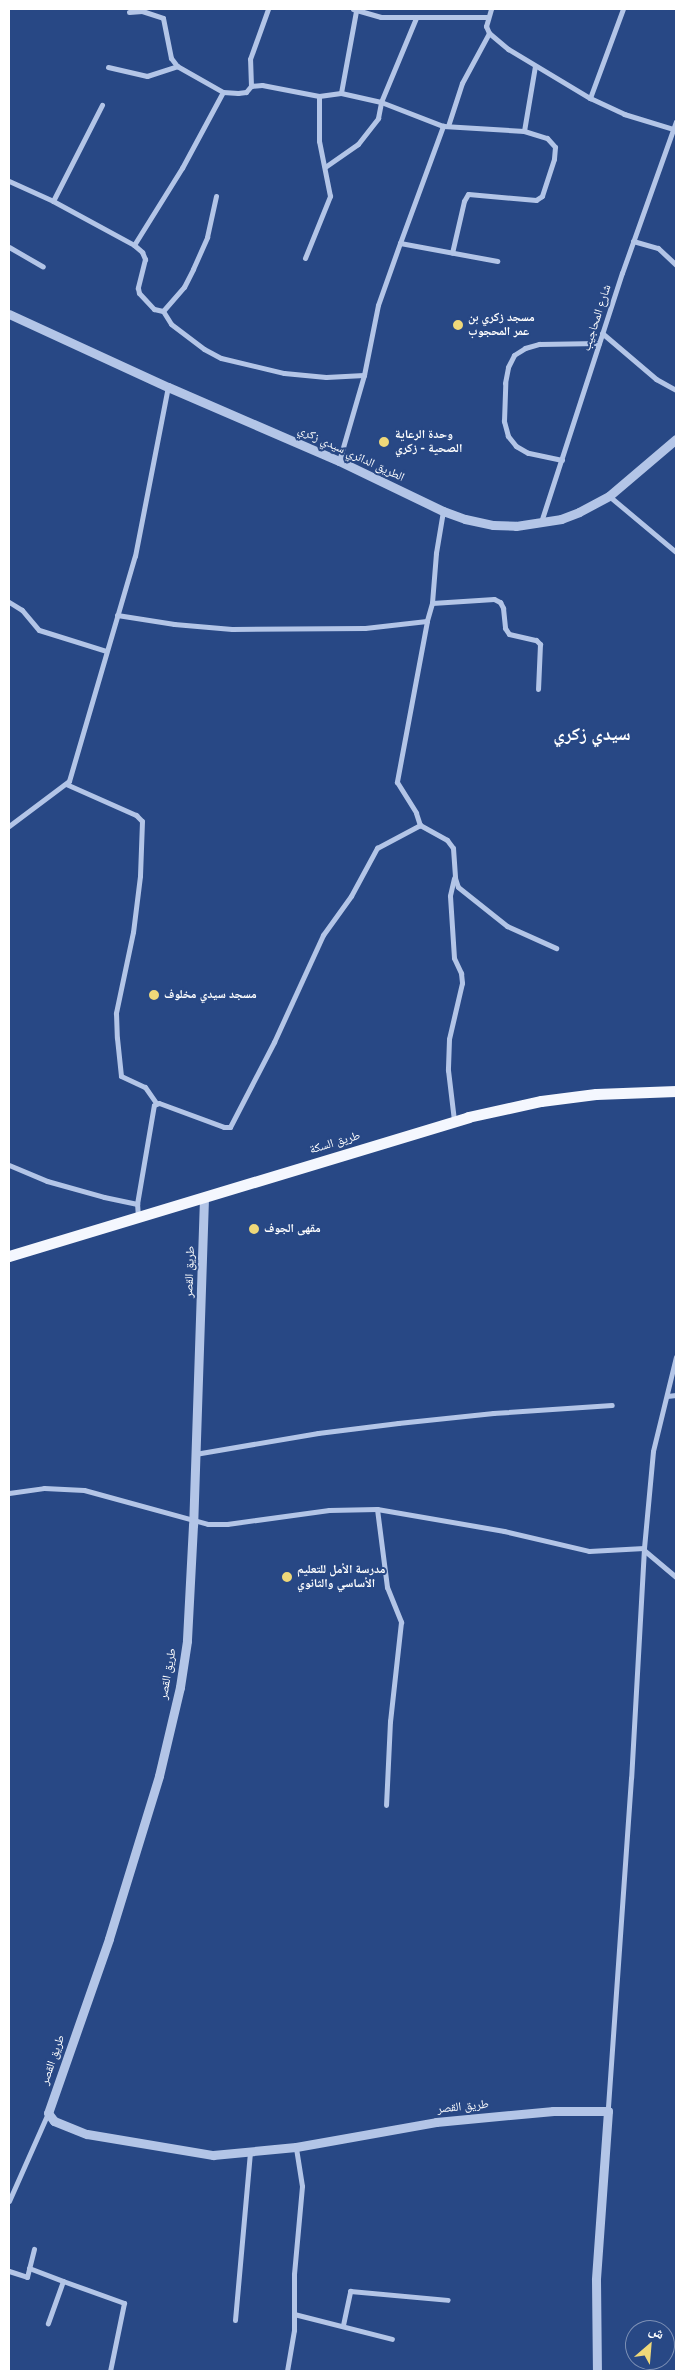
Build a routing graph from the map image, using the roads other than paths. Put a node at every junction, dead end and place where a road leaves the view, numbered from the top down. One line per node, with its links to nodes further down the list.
1 (268, 9): 14 (street)
2 (392, 9): 7 (street)
3 (491, 9): 8 (street)
4 (624, 9): 18 (street)
5 (354, 10): 7 (street); 16 (street)
6 (129, 12): 11 (street)
7 (390, 16): 9 (street)
8 (487, 17): 9 (street); 10 (street)
9 (416, 18): 19 (street)
10 (488, 33): 12 (street); 22 (street)
11 (177, 66): 13 (street); 15 (street)
12 (535, 66): 18 (street); 24 (street)
13 (108, 67)
14 (251, 86): 15 (street); 17 (street)
15 (223, 92): 32 (street)
16 (341, 93): 17 (street); 19 (street)
17 (319, 96): 25 (street)
18 (590, 98): 23 (street)
19 (381, 102): 22 (street); 25 (street)
20 (102, 105): 29 (street)
21 (676, 121): 23 (street, شارع المحاجيب)
22 (446, 126): 24 (street); 31 (street)
23 (673, 129): 30 (street, شارع المحاجيب)
24 (524, 131): 34 (street)
25 (325, 167): 35 (street)
26 (10, 182): 27 (street); 29 (street)
27 (9, 189)
28 (216, 196): 39 (street)
29 (53, 201): 32 (street)
30 (633, 241): 37 (street); 41 (street, شارع المحاجيب)
31 (400, 243): 34 (street); 43 (street)
32 (134, 245): 39 (street)
33 (9, 247): 38 (street)
34 (452, 253): 36 (street)
35 (305, 258)
36 (497, 262)
37 (676, 265)
38 (43, 267)
39 (163, 311): 43 (street)
40 (9, 314): 44 (street, الطريق الدائري سيدي زكري)
41 (602, 333): 42 (street, شارع المحاجيب); 45 (street)
42 (599, 343): 47 (street, شارع المحاجيب); 47 (street)
43 (364, 375): 48 (street)
44 (168, 387): 48 (street, الطريق الدائري سيدي زكري); 55 (street)
45 (676, 390)
46 (676, 439): 49 (street, الطريق الدائري سيدي زكري)
47 (562, 460): 51 (street, شارع المحاجيب)
48 (339, 461): 50 (street, الطريق الدائري سيدي زكري)
49 (609, 496): 51 (street, الطريق الدائري سيدي زكري); 52 (street)
50 (443, 511): 51 (street, الطريق الدائري سيدي زكري); 54 (street)
51 (541, 522)
52 (676, 552)
53 (9, 602): 57 (street)
54 (432, 603): 56 (street); 58 (street)
55 (117, 615): 56 (street); 57 (street)
56 (427, 621): 60 (street)
57 (106, 651): 59 (street)
58 (538, 689)
59 (66, 784): 61 (street); 65 (street)
60 (420, 825): 62 (street); 65 (street)
61 (9, 826)
62 (454, 878): 63 (street); 66 (street)
63 (556, 948)
64 (676, 1091): 66 (main road, طريق السكة)
65 (156, 1103): 69 (street)
66 (454, 1121): 68 (main road, طريق السكة)
67 (9, 1165): 69 (street)
68 (204, 1198): 70 (main road, طريق السكة); 76 (street, طريق القصر)
69 (138, 1204): 70 (street)
70 (138, 1218): 71 (main road, طريق السكة)
71 (9, 1256)
72 (676, 1358): 74 (street)
73 (676, 1395): 74 (street)
74 (667, 1396): 80 (street)
75 (612, 1405): 76 (street)
76 (195, 1454): 79 (street, طريق القصر)
77 (9, 1493): 79 (street)
78 (377, 1509): 79 (street); 80 (street); 82 (street)
79 (193, 1520): 84 (street, طريق القصر)
80 (644, 1549): 81 (street); 83 (street)
81 (676, 1577)
82 (386, 1805)
83 (608, 2111): 85 (street, طريق القصر); 100 (street)
84 (48, 2113): 86 (street, طريق القصر); 87 (street)
85 (296, 2147): 86 (street, طريق القصر); 93 (street)
86 (250, 2152): 94 (street)
87 (9, 2201)
88 (34, 2250): 89 (street)
89 (29, 2268): 90 (street); 91 (street)
90 (9, 2271)
91 (63, 2281): 95 (street); 98 (street)
92 (448, 2300): 96 (street)
93 (294, 2314): 96 (street); 99 (street)
94 (235, 2320)
95 (48, 2324)
96 (344, 2325): 97 (street)
97 (392, 2339)
98 (110, 2371)
99 (287, 2371)
100 (597, 2371)

